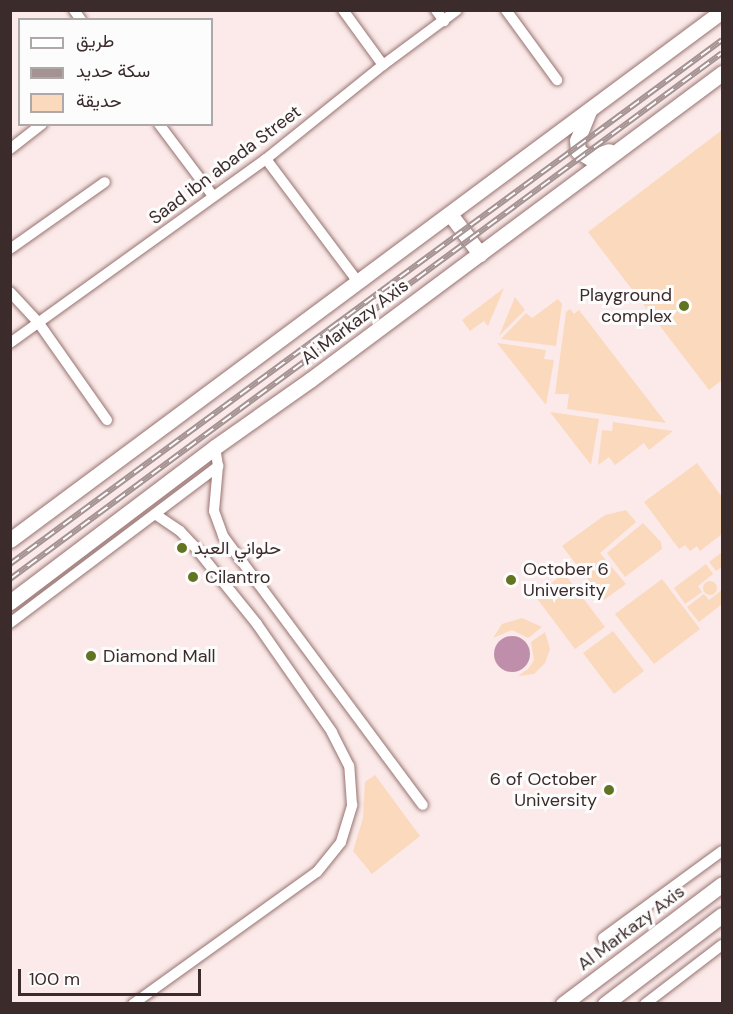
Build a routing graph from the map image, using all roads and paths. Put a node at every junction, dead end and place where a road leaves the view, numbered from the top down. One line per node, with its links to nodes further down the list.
1 (343, 10): 7 (street)
2 (436, 10): 6 (street)
3 (457, 10): 6 (street, Saad ibn abada Street)
4 (506, 10): 9 (street)
5 (723, 11): 10 (main road, Al Markazy Axis)
6 (444, 21): 7 (street, Saad ibn abada Street)
7 (383, 66): 15 (street, Saad ibn abada Street)
8 (723, 73): 13 (main road, Al Markazy Axis)
9 (557, 80)
10 (589, 111): 13 (main road); 18 (main road, Al Markazy Axis)
11 (39, 126): 14 (street)
12 (160, 126): 17 (street)
13 (619, 148): 20 (main road, Al Markazy Axis)
14 (10, 149)
15 (266, 159): 17 (street, Saad ibn abada Street); 21 (street)
16 (105, 182): 19 (street)
17 (213, 196): 23 (street, Saad ibn abada Street)
18 (450, 214): 20 (main road); 21 (main road, Al Markazy Axis)
19 (10, 249)
20 (480, 254): 26 (main road, Al Markazy Axis)
21 (358, 282): 29 (main road, Al Markazy Axis)
22 (10, 292): 23 (street)
23 (38, 322): 24 (street, Saad ibn abada Street); 25 (street)
24 (10, 343)
25 (107, 420)
26 (215, 447): 27 (street); 30 (main road, Al Markazy Axis)
27 (218, 466): 28 (street); 32 (street)
28 (155, 514): 31 (street); 38 (street)
29 (10, 540)
30 (10, 602)
31 (10, 623)
32 (423, 806)
33 (723, 851): 36 (street)
34 (723, 884): 39 (main road, Al Markazy Axis)
35 (723, 915): 40 (main road)
36 (603, 938)
37 (723, 945): 41 (street)
38 (133, 1004)
39 (563, 1004)
40 (605, 1004)
41 (645, 1004)

